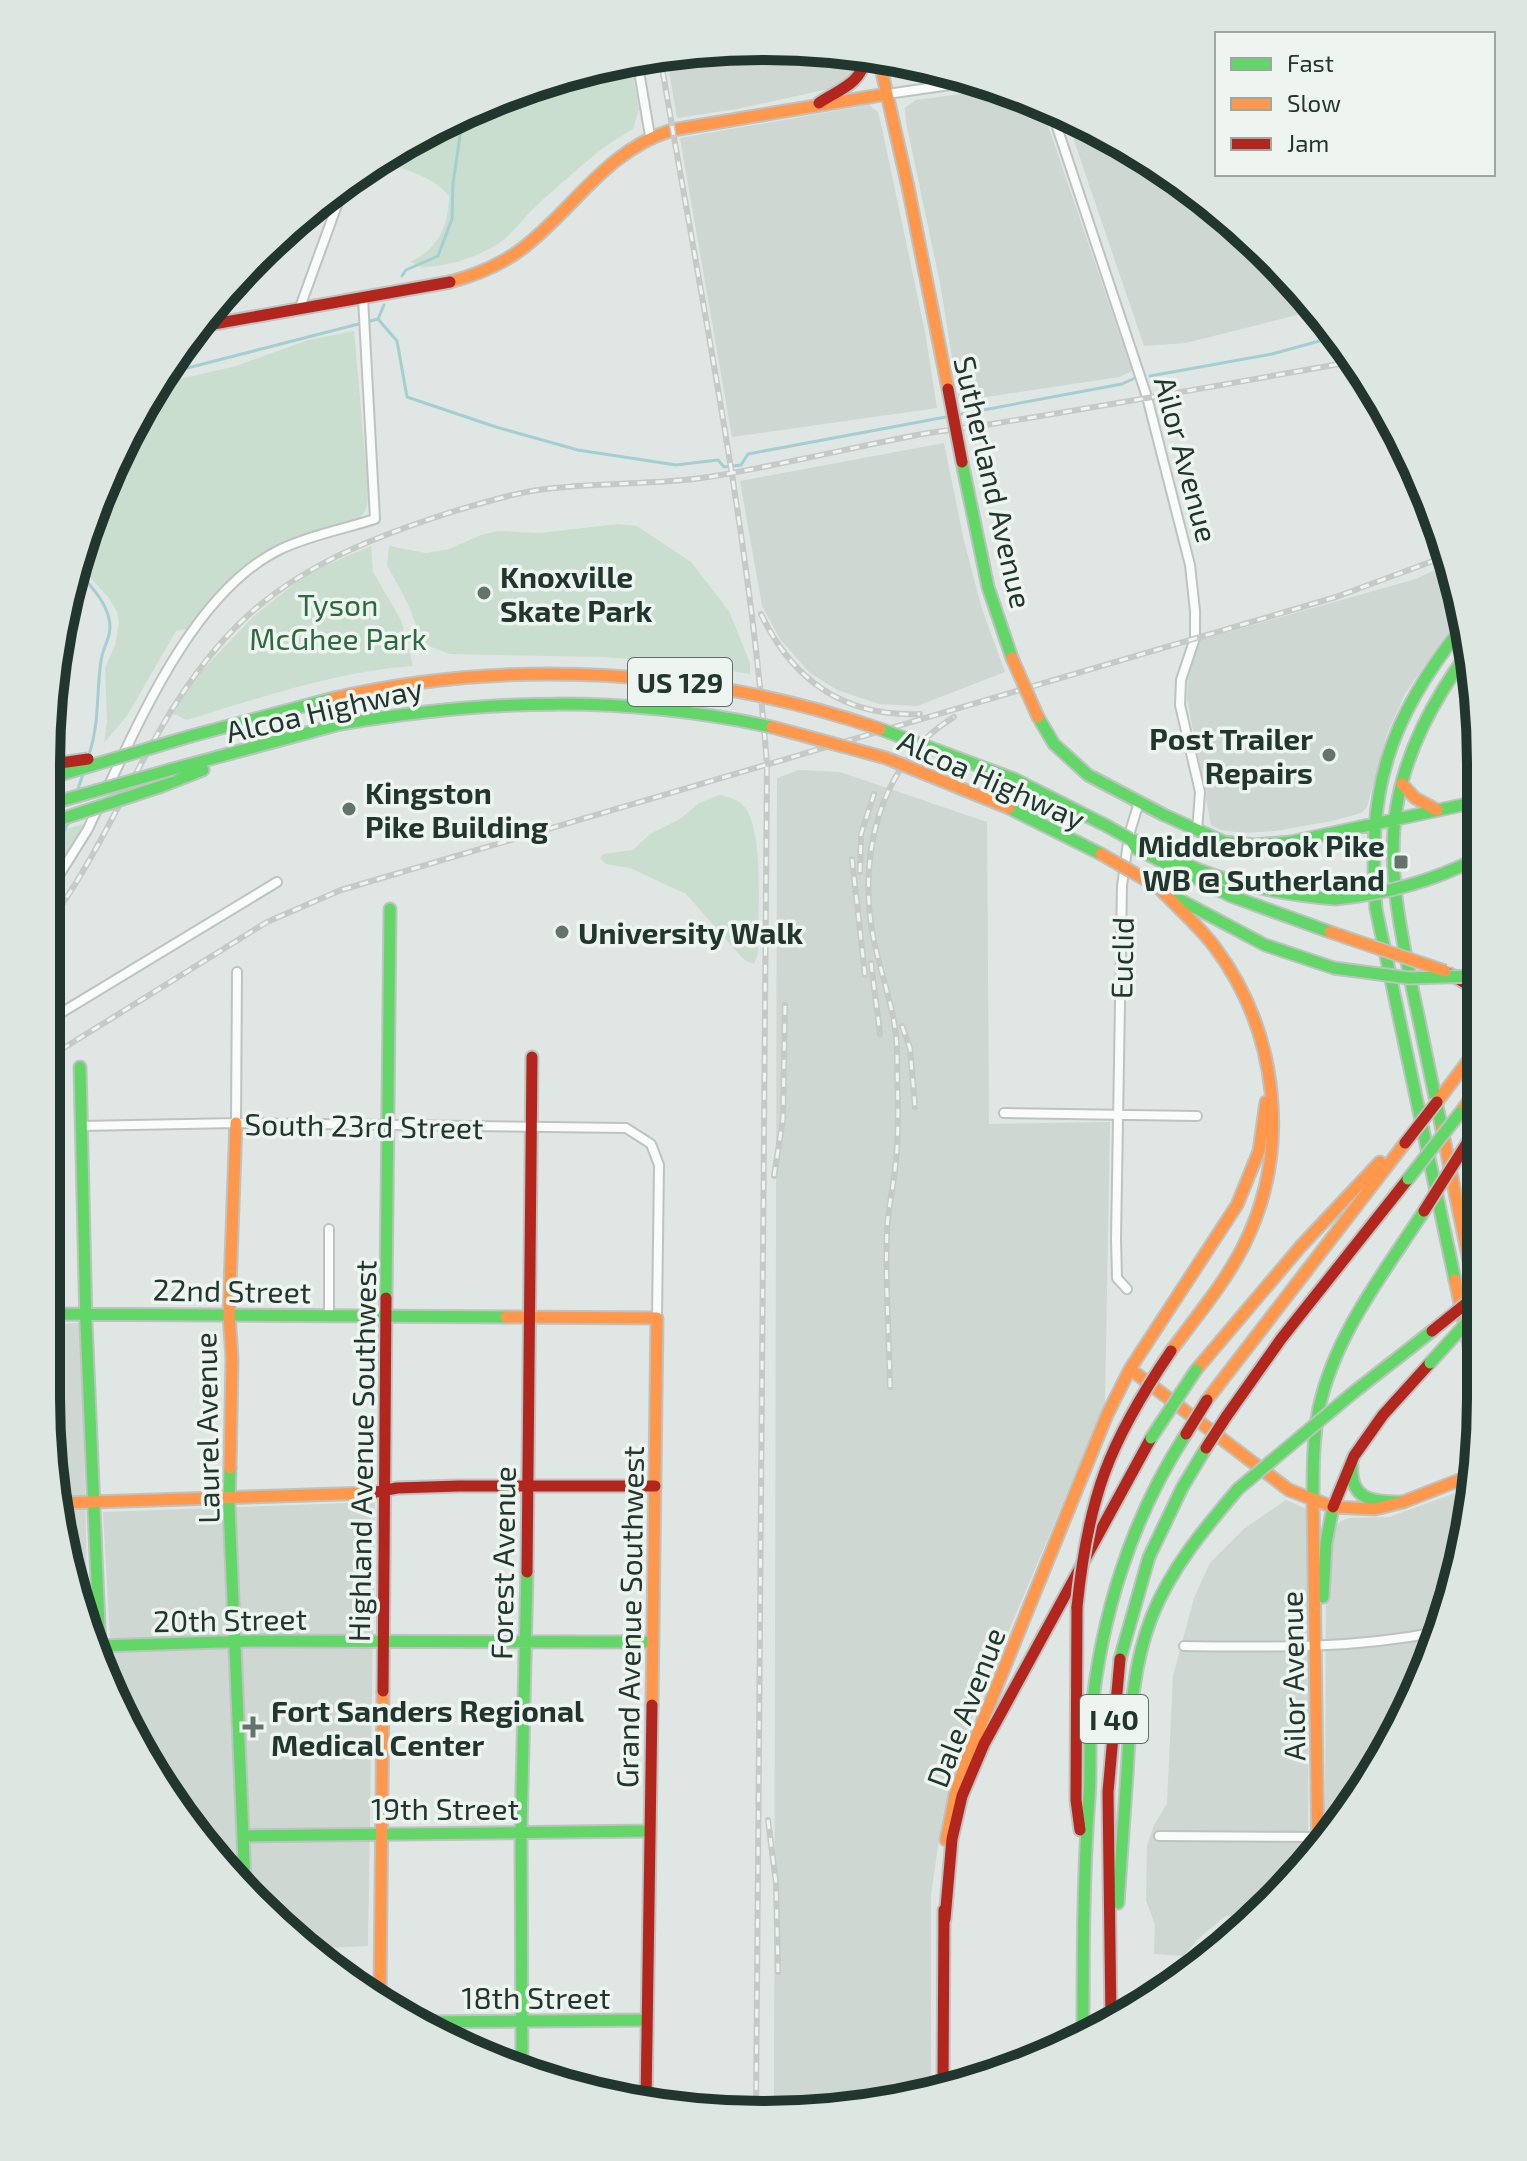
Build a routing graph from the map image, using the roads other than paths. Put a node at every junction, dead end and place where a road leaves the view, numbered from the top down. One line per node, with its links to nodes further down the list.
1 (864, 68): 6 (main road)
2 (882, 71): 5 (main road, Sutherland Avenue)
3 (639, 72): 8 (street)
4 (945, 84): 5 (street)
5 (887, 94): 6 (main road); 23 (main road, Sutherland Avenue, bridge)
6 (817, 105): 8 (main road)
7 (1056, 124): 29 (street, Ailor Avenue)
8 (650, 136): 10 (main road)
9 (338, 203): 11 (street)
10 (363, 298): 11 (main road); 32 (street)
11 (300, 307): 12 (main road)
12 (215, 324)
13 (1455, 636): 28 (main road)
14 (1458, 657): 16 (main road)
15 (1459, 663): 16 (main road)
16 (1457, 666): 21 (main road)
17 (132, 752): 19 (main road, bridge); 20 (main road, Alcoa Highway / US 129, bridge); 30 (main road, Alcoa Highway / US 129, bridge)
18 (240, 753): 22 (main road, Alcoa Highway / US 129, bridge); 26 (main road, bridge); 34 (main road, Alcoa Highway / US 129, bridge)
19 (60, 763)
20 (60, 775)
21 (1402, 784): 25 (main road); 27 (main road)
22 (60, 801)
23 (1139, 802): 29 (main road, Sutherland Avenue); 46 (street, Euclid)
24 (1467, 804): 25 (main road, Sutherland Avenue)
25 (1438, 810): 27 (main road, Sutherland Avenue)
26 (60, 819)
27 (1395, 819): 28 (main road, Sutherland Avenue); 56 (main road)
28 (1372, 825): 29 (main road, Sutherland Avenue); 67 (main road)
29 (1197, 831)
30 (1153, 853): 31 (main road, bridge); 38 (main road, bridge)
31 (1467, 863)
32 (60, 874)
33 (277, 882): 39 (street)
34 (1159, 888): 37 (main road, bridge); 41 (main road)
35 (390, 909): 50 (main road, Highland Avenue Southwest)
36 (237, 972): 48 (street, Laurel Avenue)
37 (1467, 976)
38 (1467, 984)
39 (60, 1013)
40 (532, 1057): 51 (main road, Forest Avenue)
41 (1267, 1061): 68 (main road, Dale Avenue); 96 (main road, bridge)
42 (1467, 1062): 53 (main road, bridge)
43 (80, 1067): 49 (main road)
44 (1467, 1103): 100 (main road, I 40, bridge)
45 (1004, 1113): 46 (street)
46 (1120, 1116): 47 (street); 57 (street, Euclid)
47 (1197, 1116)
48 (236, 1123): 49 (street, South 23rd Street); 50 (street, South 23rd Street); 61 (main road, Laurel Avenue)
49 (81, 1126): 59 (main road)
50 (389, 1126): 51 (street, South 23rd Street); 63 (main road, Highland Avenue Southwest)
51 (531, 1127): 52 (street, South 23rd Street); 64 (main road, Forest Avenue)
52 (644, 1138): 65 (street, Grand Avenue Southwest)
53 (1404, 1141): 96 (main road, I 40, bridge); 98 (main road, bridge)
54 (1467, 1143): 75 (main road, Ailor Avenue, bridge)
55 (329, 1229): 62 (street)
56 (1467, 1250)
57 (1127, 1289)
58 (1467, 1303): 100 (main road, bridge)
59 (86, 1313): 60 (main road, 22nd Street); 61 (main road, 22nd Street); 76 (main road)
60 (60, 1314)
61 (229, 1314): 62 (main road, 22nd Street); 74 (main road, Laurel Avenue)
62 (329, 1315): 63 (main road, 22nd Street)
63 (386, 1315): 64 (main road, 22nd Street); 73 (main road, Highland Avenue Southwest)
64 (529, 1317): 65 (main road, 22nd Street); 71 (main road, Forest Avenue)
65 (657, 1318): 72 (main road, Grand Avenue Southwest)
66 (1467, 1321): 69 (main road, bridge)
67 (1467, 1336)
68 (1130, 1369): 75 (main road); 98 (main road, Dale Avenue)
69 (1354, 1456): 77 (main road); 79 (main road)
70 (1462, 1479): 77 (main road)
71 (528, 1485): 72 (main road); 73 (main road); 85 (main road, Forest Avenue)
72 (655, 1486): 86 (main road, Grand Avenue Southwest)
73 (385, 1490): 74 (main road); 83 (main road, Highland Avenue Southwest)
74 (230, 1497): 76 (main road); 82 (main road, Laurel Avenue)
75 (1313, 1501): 79 (main road); 84 (main road, Ailor Avenue)
76 (93, 1502): 78 (main road); 80 (main road)
77 (1402, 1502): 79 (main road)
78 (68, 1503)
79 (1333, 1507): 84 (main road)
80 (99, 1629)
81 (1426, 1634): 84 (street)
82 (235, 1641): 83 (main road, 20th Street); 88 (main road, 20th Street); 93 (main road, Laurel Avenue)
83 (383, 1641): 85 (main road, 20th Street); 92 (main road, Highland Avenue Southwest)
84 (1316, 1641): 87 (street); 89 (main road, Ailor Avenue)
85 (525, 1642): 86 (main road, 20th Street); 90 (main road, Forest Avenue)
86 (651, 1642): 91 (main road, Grand Avenue Southwest)
87 (1184, 1646)
88 (106, 1647)
89 (1322, 1827)
90 (521, 1831): 91 (main road, 19th Street); 92 (main road, 19th Street); 102 (main road, Forest Avenue)
91 (649, 1831): 101 (main road, Grand Avenue Southwest)
92 (381, 1832): 93 (main road, 19th Street); 99 (main road, Highland Avenue Southwest)
93 (243, 1836): 97 (main road, Laurel Avenue)
94 (1159, 1836): 95 (street)
95 (1309, 1841)
96 (1084, 1850): 104 (main road, I 40)
97 (244, 1871)
98 (945, 1919): 106 (main road, Dale Avenue)
99 (380, 1987)
100 (1111, 2007)
101 (646, 2020): 102 (main road, 18th Street); 107 (main road, Grand Avenue Southwest)
102 (523, 2021): 103 (main road, 18th Street); 105 (main road, Forest Avenue)
103 (440, 2022)
104 (1083, 2024)
105 (522, 2058)
106 (943, 2078)
107 (646, 2090)

